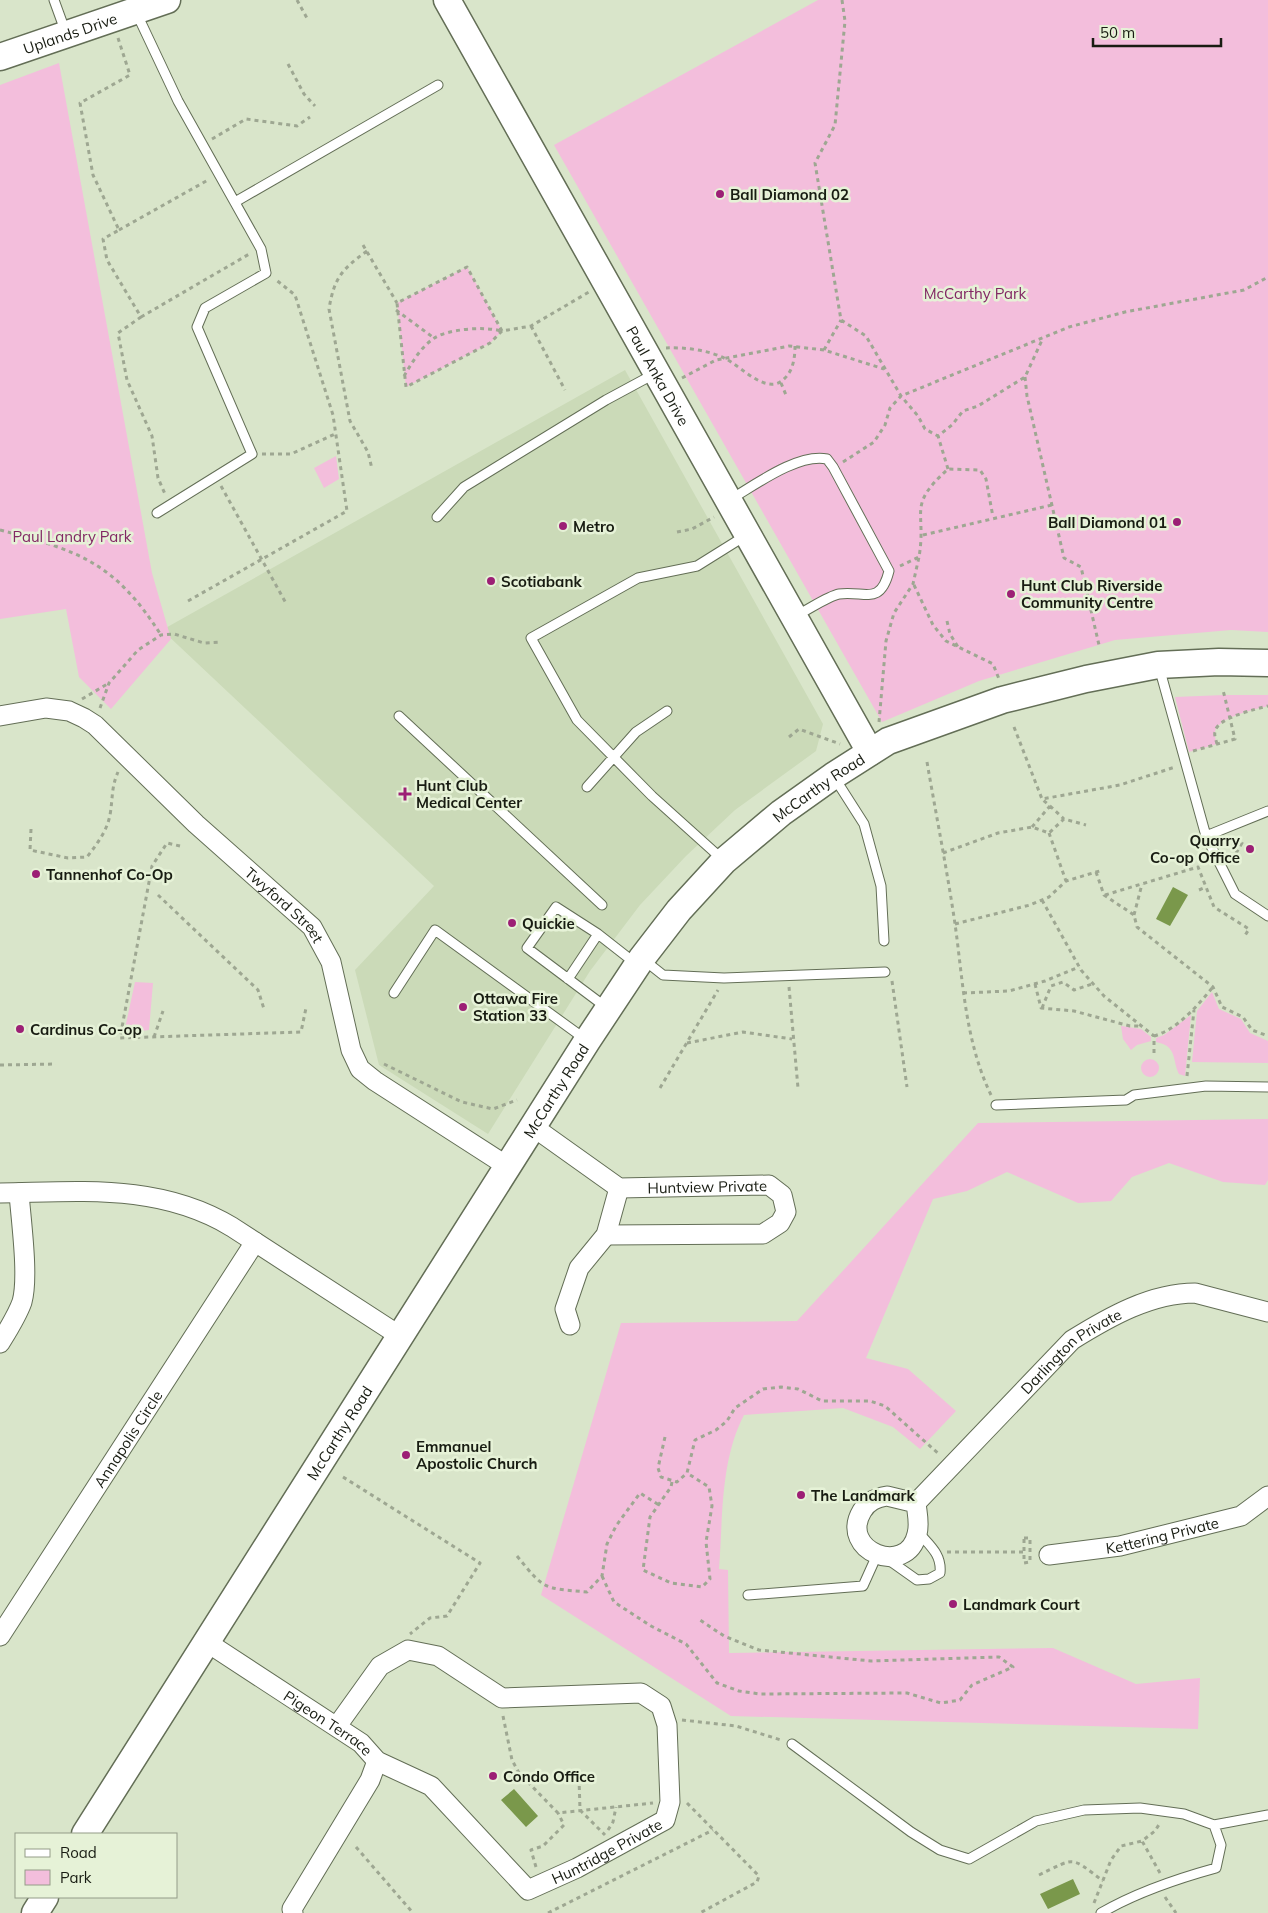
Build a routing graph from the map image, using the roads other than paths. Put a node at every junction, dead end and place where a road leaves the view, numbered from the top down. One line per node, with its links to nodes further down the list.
1 (54, 0): 5 (lane)
2 (167, 0): 4 (street, Uplands Drive)
3 (447, 0): 9 (street, Paul Anka Drive)
4 (124, 16): 5 (street, Uplands Drive); 8 (lane)
5 (67, 35): 6 (street, Uplands Drive)
6 (0, 57)
7 (438, 85): 8 (lane)
8 (234, 202): 11 (lane)
9 (660, 380): 10 (street, Paul Anka Drive); 12 (lane)
10 (721, 509): 13 (street, Paul Anka Drive); 14 (lane)
11 (157, 513)
12 (437, 517)
13 (748, 535): 14 (street, Paul Anka Drive); 21 (lane)
14 (794, 617): 20 (street, Paul Anka Drive)
15 (1268, 663): 16 (street, McCarthy Road)
16 (1158, 665): 20 (street, McCarthy Road); 25 (lane)
17 (667, 711): 21 (lane)
18 (0, 716): 40 (street, Twyford Street)
19 (399, 716): 27 (lane)
20 (870, 752): 22 (street, McCarthy Road)
21 (614, 757): 23 (lane); 26 (lane)
22 (833, 776): 26 (street, McCarthy Road); 30 (lane)
23 (587, 787)
24 (1268, 811): 25 (lane)
25 (1206, 836): 28 (lane)
26 (724, 861): 31 (street, McCarthy Road)
27 (602, 905)
28 (1268, 916)
29 (598, 934): 31 (lane); 33 (lane); 33 (lane)
30 (884, 941)
31 (639, 962): 32 (lane); 35 (street, McCarthy Road)
32 (885, 972)
33 (568, 979): 35 (lane)
34 (394, 992): 36 (lane)
35 (608, 1009): 36 (street, McCarthy Road)
36 (587, 1041): 39 (street, McCarthy Road)
37 (1268, 1087): 38 (lane)
38 (996, 1106)
39 (532, 1126): 40 (street, McCarthy Road); 41 (street)
40 (507, 1166): 48 (street, McCarthy Road)
41 (619, 1188): 44 (street); 44 (street, Huntview Private)
42 (0, 1193): 43 (street)
43 (19, 1193): 45 (street); 49 (street)
44 (606, 1235): 47 (street)
45 (255, 1242): 48 (street); 56 (street, Annapolis Circle)
46 (1268, 1312): 51 (street, Darlington Private)
47 (570, 1325)
48 (400, 1336): 57 (street, McCarthy Road)
49 (0, 1343)
50 (1268, 1496): 53 (street, Kettering Private)
51 (916, 1503): 52 (street); 54 (street)
52 (918, 1532): 54 (street); 54 (lane)
53 (1049, 1554)
54 (881, 1556): 55 (lane)
55 (748, 1595)
56 (0, 1636)
57 (205, 1641): 58 (street, Pigeon Terrace); 63 (street, McCarthy Road)
58 (337, 1726): 60 (street, Pigeon Terrace); 60 (street, Huntridge Private)
59 (792, 1744): 62 (lane)
60 (377, 1761): 66 (street, Pigeon Terrace)
61 (1268, 1815): 62 (lane)
62 (1214, 1825): 67 (lane)
63 (86, 1833)
64 (45, 1898): 65 (street)
65 (35, 1913)
66 (293, 1913)
67 (1101, 1913)

